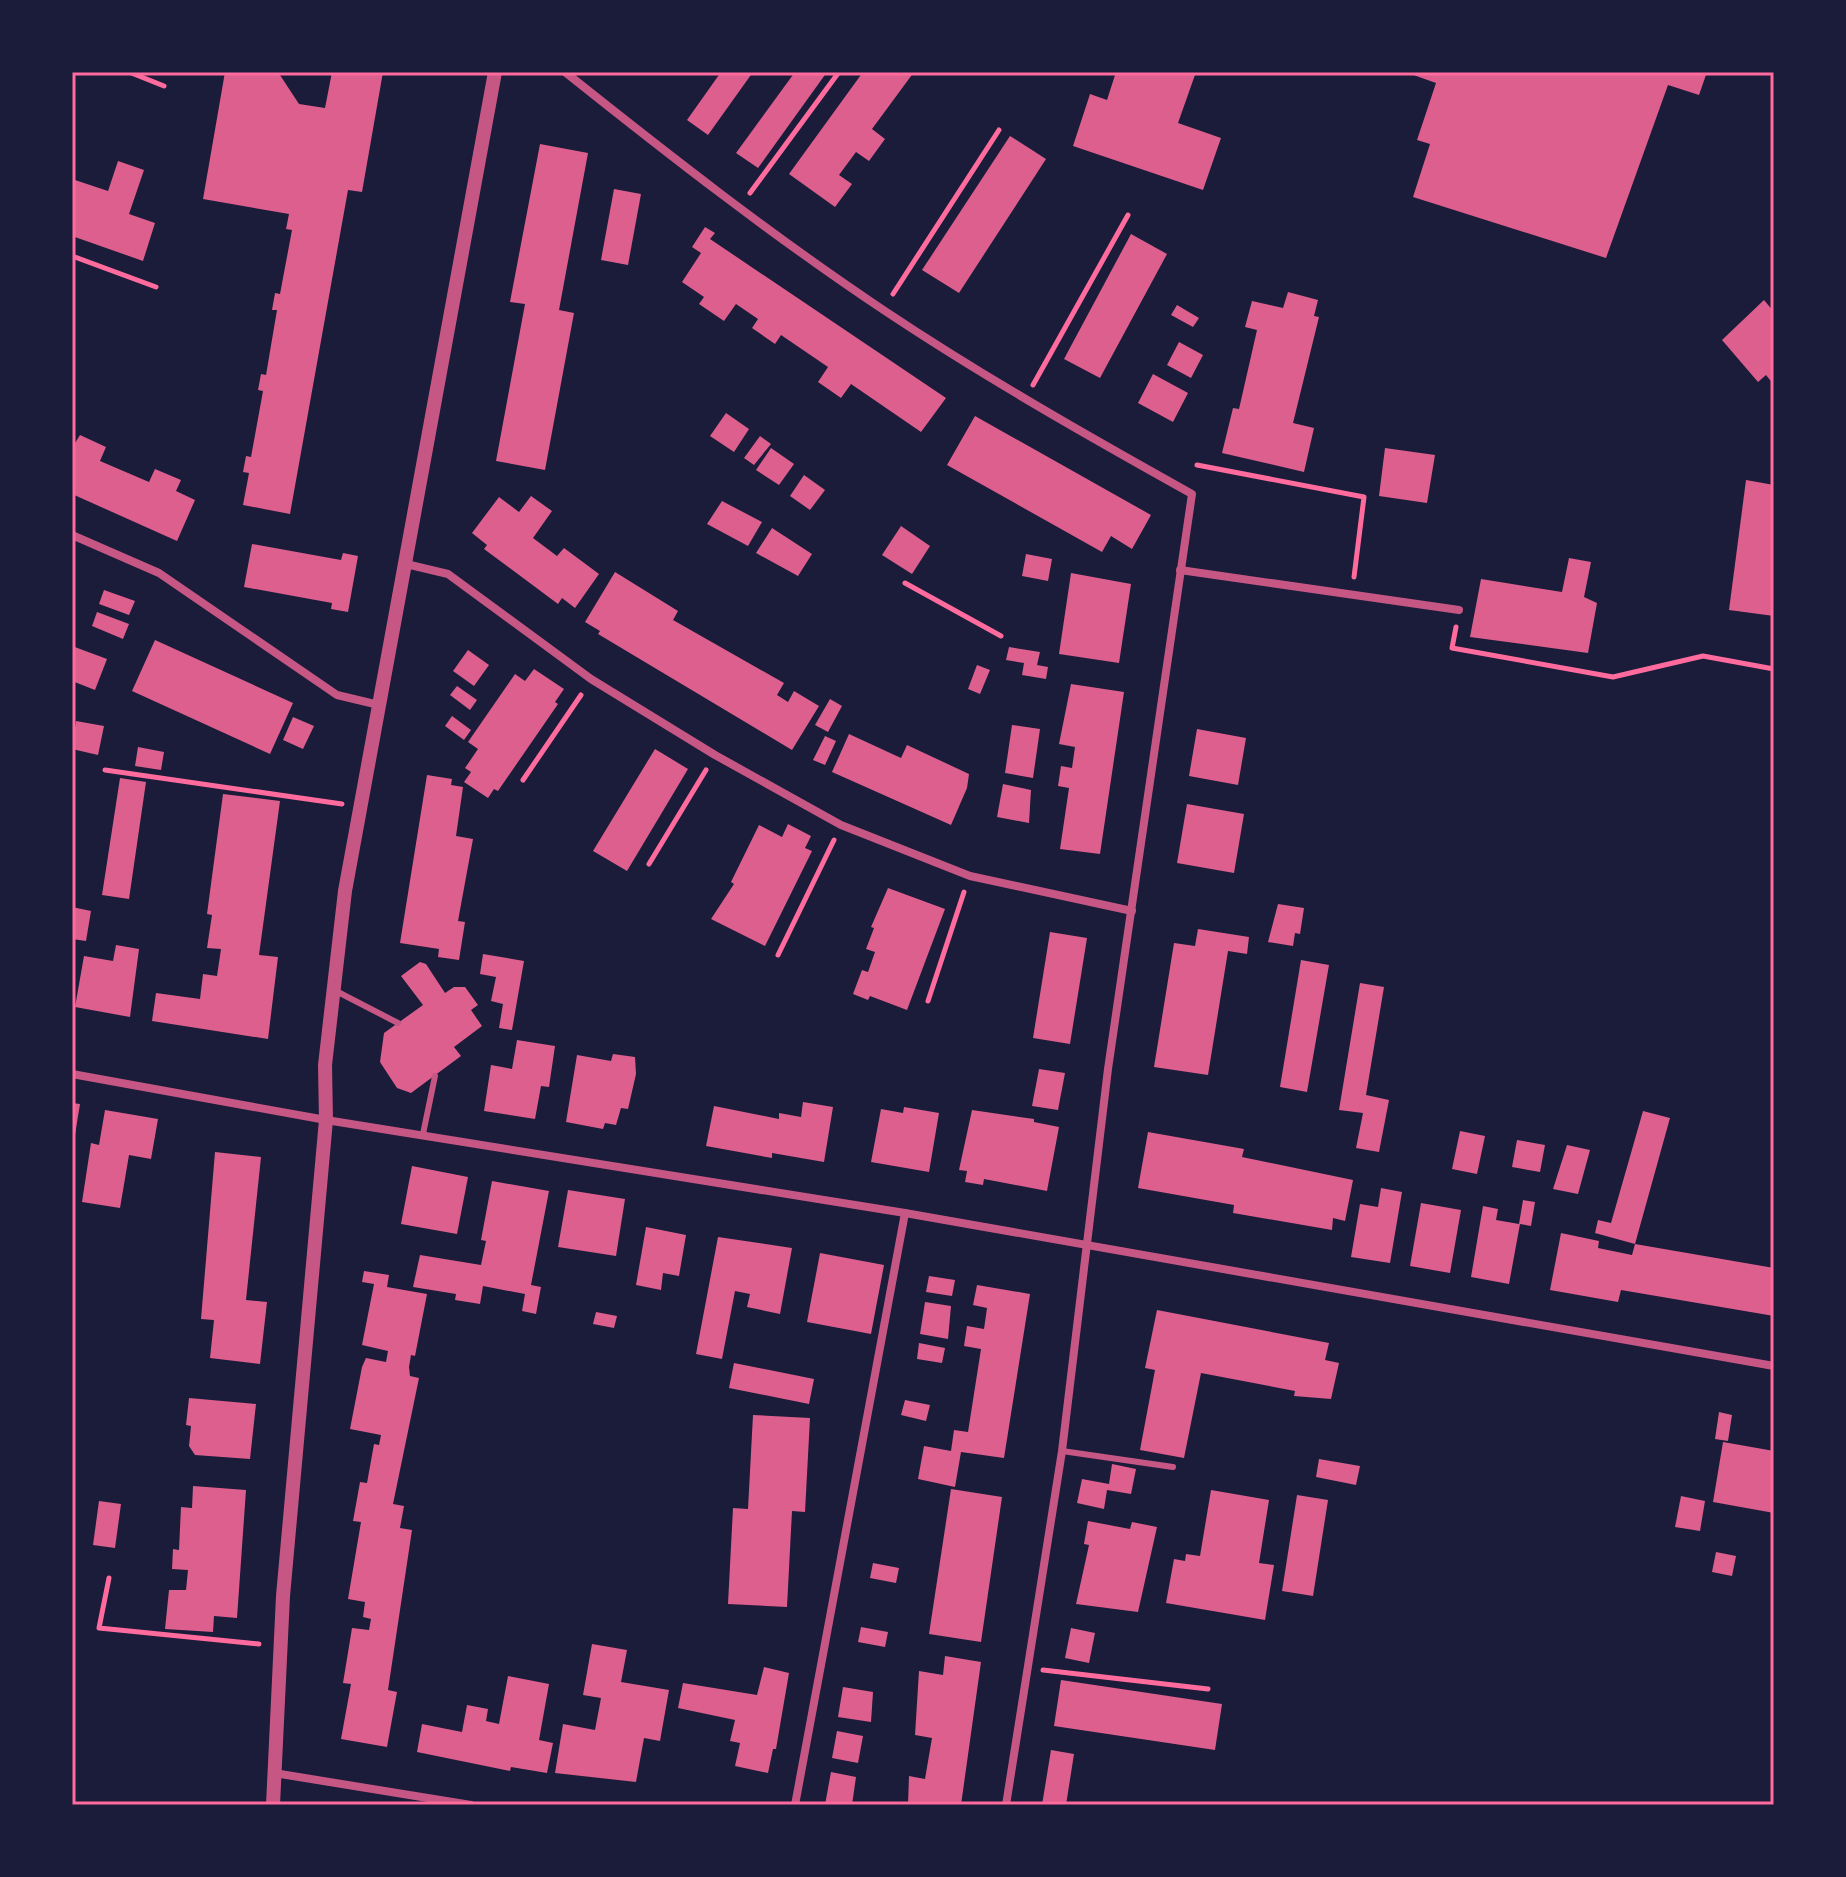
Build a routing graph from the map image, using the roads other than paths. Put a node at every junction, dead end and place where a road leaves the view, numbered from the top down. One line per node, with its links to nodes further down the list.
1 (495, 72): 4 (street)
2 (565, 72): 5 (street)
3 (72, 535): 7 (street)
4 (406, 564): 7 (street); 8 (street)
5 (1180, 570): 6 (street); 8 (street)
6 (1459, 610)
7 (379, 705): 9 (street)
8 (1132, 911): 16 (street)
9 (334, 990): 10 (lane); 13 (street)
10 (398, 1023)
11 (72, 1074): 13 (street)
12 (435, 1076): 14 (lane)
13 (326, 1120): 14 (street); 20 (street)
14 (423, 1134): 15 (street)
15 (905, 1213): 16 (street); 23 (street)
16 (1086, 1247): 17 (street); 18 (street)
17 (1774, 1366)
18 (1062, 1451): 19 (lane); 24 (street)
19 (1173, 1467)
20 (273, 1773): 21 (street); 22 (street)
21 (273, 1805)
22 (471, 1805)
23 (795, 1805)
24 (1006, 1805)

